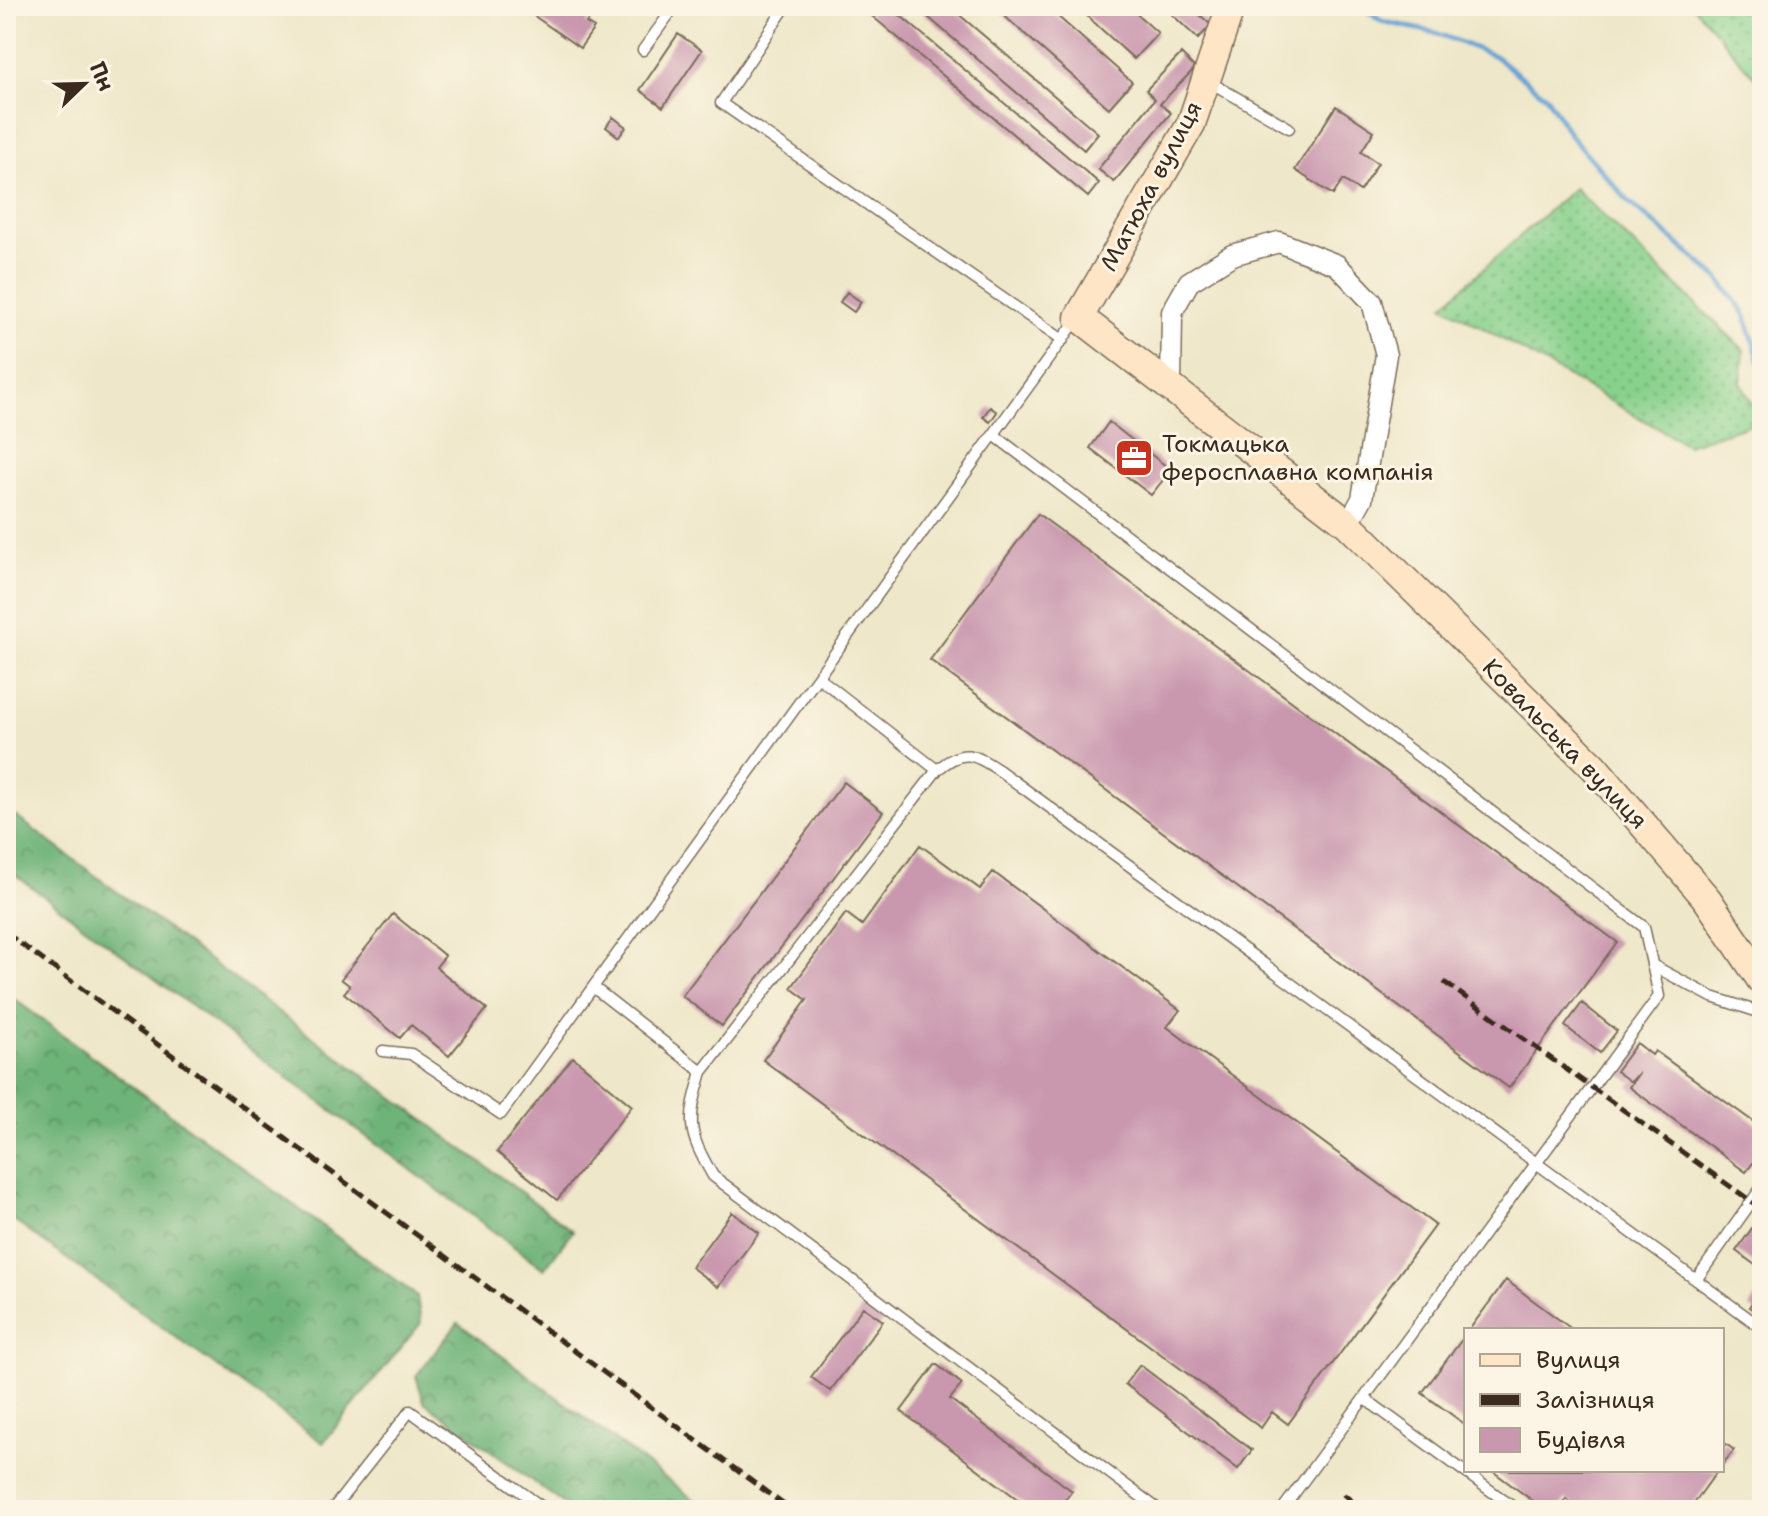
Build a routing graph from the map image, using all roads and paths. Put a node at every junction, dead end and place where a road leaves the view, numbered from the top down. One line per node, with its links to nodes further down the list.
1 (675, 6): 4 (lane)
2 (1231, 6): 5 (street, Матюха вулиця)
3 (784, 7): 8 (lane)
4 (643, 50)
5 (1206, 80): 6 (lane); 7 (street, Матюха вулиця)
6 (1289, 128)
7 (1079, 317): 8 (lane); 9 (street, Ковальська вулиця)
8 (1063, 340): 10 (lane)
9 (1171, 385): 11 (street, Ковальська вулиця); 11 (street)
10 (994, 435): 12 (lane); 14 (lane)
11 (1348, 524): 15 (street, Ковальська вулиця)
12 (818, 677): 13 (lane); 16 (lane)
13 (937, 770): 19 (lane); 20 (lane)
14 (1652, 965): 17 (lane); 20 (lane)
15 (1762, 981)
16 (593, 987): 18 (lane); 19 (lane)
17 (1762, 1013)
18 (383, 1051)
19 (702, 1072): 29 (lane)
20 (1536, 1164): 22 (lane); 24 (lane)
21 (1762, 1187): 22 (lane)
22 (1696, 1280): 23 (lane)
23 (1762, 1328)
24 (1364, 1398): 25 (lane); 30 (lane)
25 (1464, 1471)
26 (1465, 1472): 31 (lane)
27 (332, 1510): 28 (lane)
28 (546, 1510)
29 (1159, 1510)
30 (1282, 1510)
31 (1517, 1510)

